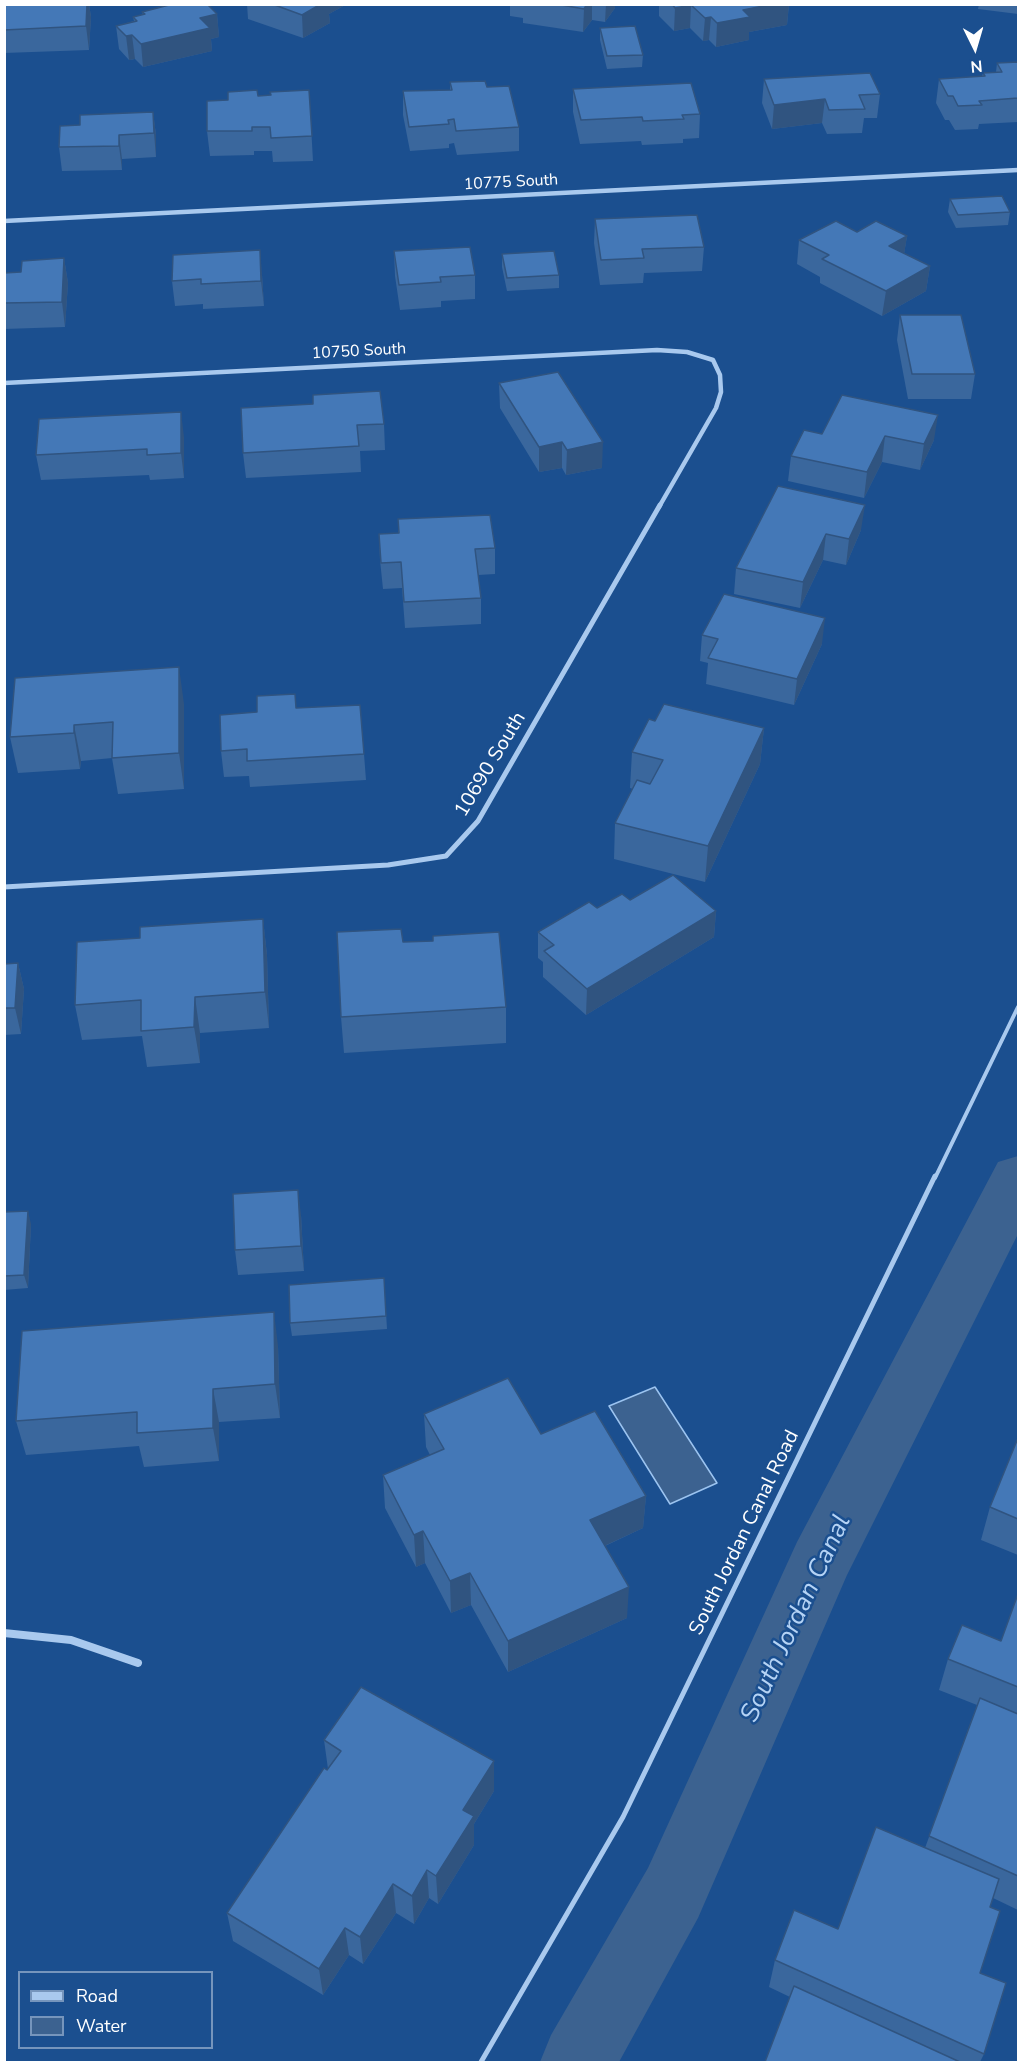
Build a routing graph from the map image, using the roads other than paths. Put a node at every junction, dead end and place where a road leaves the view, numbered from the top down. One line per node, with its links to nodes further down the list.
1 (1018, 170): 2 (street, 10775 South)
2 (4, 220)
3 (713, 360): 4 (street, 10750 South); 5 (street, 10690 South)
4 (4, 383)
5 (4, 887)
6 (1018, 1007): 9 (lane, South Jordan Canal Road)
7 (4, 1634): 8 (street)
8 (138, 1663)
9 (481, 2062)

